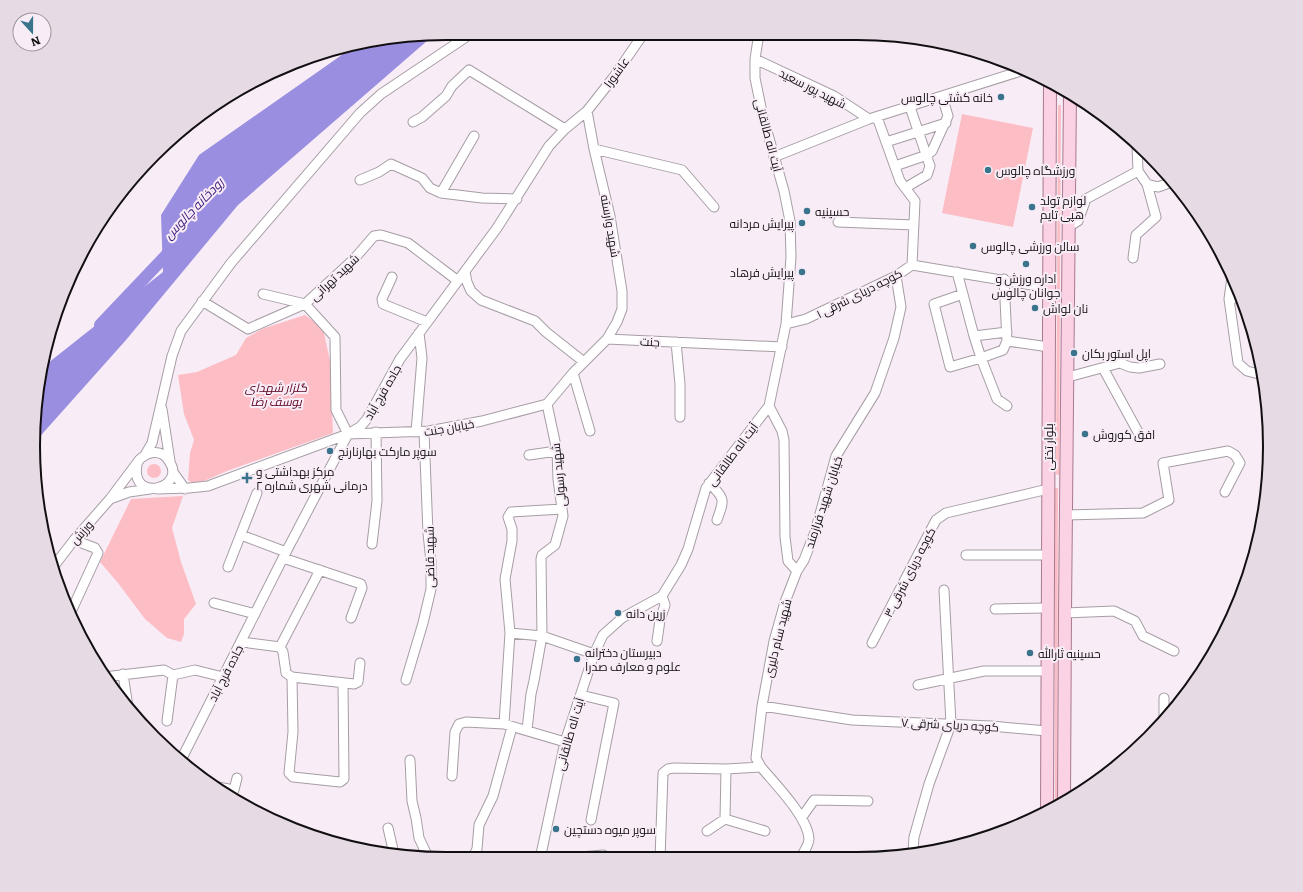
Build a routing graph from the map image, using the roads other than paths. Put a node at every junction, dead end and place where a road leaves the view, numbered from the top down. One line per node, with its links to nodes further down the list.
1 (462, 40): 48 (street)
2 (639, 40): 10 (street, عاشورا)
3 (758, 40): 4 (street, آیت اله طالقانی)
4 (755, 59): 11 (street, شهید پور سعید); 21 (street, آیت اله طالقانی)
5 (1016, 73): 7 (street, شهید پور سعید)
6 (1050, 89): 42 (main road, بلوار تختی)
7 (942, 96): 9 (street, شهید پور سعید); 13 (street)
8 (1070, 100): 33 (main road, بلوار تختی)
9 (910, 107): 11 (street, شهید پور سعید); 15 (street)
10 (587, 111): 14 (street, جاده فرج آباد); 18 (street, شهید وارسته)
11 (873, 118): 17 (street); 21 (street, شهید پور سعید)
12 (413, 122): 14 (street)
13 (946, 122): 15 (street); 20 (street)
14 (565, 129): 29 (street, جاده فرج آباد)
15 (918, 132): 17 (street); 20 (street)
16 (474, 136): 28 (street)
17 (886, 142): 22 (street)
18 (594, 149): 30 (street); 55 (street, شهید وارسته)
19 (1138, 153): 23 (street)
20 (927, 155): 22 (street); 27 (street)
21 (774, 157): 51 (street, آیت اله طالقانی)
22 (895, 166): 27 (street)
23 (1138, 171): 26 (street); 33 (street)
24 (360, 180): 28 (street)
25 (1166, 183): 26 (street)
26 (1147, 184): 34 (street)
27 (905, 188): 32 (street)
28 (441, 193): 29 (street)
29 (516, 199): 36 (street, جاده فرج آباد)
30 (714, 207)
31 (838, 222): 32 (street)
32 (914, 225): 35 (street)
33 (1068, 227): 65 (main road, بلوار تختی)
34 (1133, 258)
35 (912, 265): 37 (street, کوچه دریای شرقی ۱); 38 (street, کوچه دریای شرقی ۱)
36 (465, 272): 41 (street, جاده فرج آباد); 60 (street)
37 (957, 272): 40 (street, کوچه دریای شرقی ۱); 45 (street)
38 (896, 276): 51 (street, کوچه دریای شرقی ۱); 102 (street, خیابان شهید فرازمند)
39 (392, 277): 50 (street)
40 (1004, 279): 42 (street, کوچه دریای شرقی ۱); 54 (street)
41 (458, 281): 49 (street, شهید تهرانی); 50 (street, جاده فرج آباد)
42 (1049, 288): 58 (main road, بلوار تختی)
43 (1230, 288): 46 (street)
44 (263, 294): 49 (street)
45 (963, 294): 53 (street); 59 (street)
46 (1229, 298): 47 (street); 64 (street)
47 (1234, 298)
48 (202, 301): 49 (street, شهید تهرانی); 66 (street)
49 (304, 304): 75 (street)
50 (428, 322): 52 (street, جاده فرج آباد)
51 (786, 324): 57 (street, آیت اله طالقانی)
52 (419, 333): 73 (street, شهید قاضی); 75 (street, جاده فرج آباد)
53 (974, 336): 54 (street); 59 (street)
54 (1007, 337): 58 (street); 59 (street)
55 (607, 339): 56 (street, جنت); 60 (street)
56 (676, 342): 57 (street, جنت); 70 (street)
57 (782, 347): 68 (street, آیت اله طالقانی)
58 (1049, 347): 84 (main road, بلوار تختی)
59 (981, 358): 69 (street)
60 (584, 362): 63 (street)
61 (1160, 364): 62 (street)
62 (1103, 368): 65 (street); 74 (street)
63 (573, 373): 67 (street); 71 (street)
64 (1256, 373)
65 (1068, 377): 82 (main road, بلوار تختی)
66 (161, 403): 77 (street); 79 (street)
67 (547, 404): 73 (street, خیابان جنت); 76 (street, شهید رسولی)
68 (769, 406): 83 (street, آیت اله طالقانی); 102 (street)
69 (1007, 406)
70 (680, 417)
71 (590, 431)
72 (376, 432): 73 (street, خیابان جنت); 75 (street, خیابان جنت); 95 (street)
73 (420, 432): 128 (street, شهید قاضی)
74 (1138, 432)
75 (348, 434): 85 (street); 96 (street, جاده فرج آباد)
76 (557, 450): 78 (street); 90 (street, شهید رسولی)
77 (145, 455): 79 (street); 80 (street)
78 (529, 455)
79 (170, 461): 81 (street)
80 (137, 464): 86 (street); 89 (street, ورزش)
81 (173, 472): 85 (street); 86 (street)
82 (1066, 480): 84 (main road); 91 (main road, بلوار تختی)
83 (709, 483): 92 (street); 104 (street, آیت اله طالقانی)
84 (1048, 485): 98 (main road, بلوار تختی); 116 (street, کوچه دریای شرقی ۳)
85 (185, 488): 86 (street)
86 (154, 489): 89 (street)
87 (1225, 492): 91 (street)
88 (257, 493): 93 (street)
89 (110, 499): 94 (street, ورزش)
90 (562, 509): 112 (street); 113 (street, شهید رسولی)
91 (1066, 515): 109 (main road, بلوار تختی)
92 (717, 520)
93 (241, 535): 96 (street); 100 (street)
94 (74, 540): 99 (street, ورزش); 106 (street)
95 (372, 544)
96 (285, 555): 101 (street); 110 (street, جاده فرج آباد)
97 (966, 555): 98 (street)
98 (1048, 555): 107 (main road, بلوار تختی)
99 (57, 562)
100 (228, 567)
101 (320, 570): 111 (street); 117 (street)
102 (797, 571): 134 (street, شهید سام دلیری)
103 (944, 590): 127 (street)
104 (662, 596): 115 (street); 119 (street, آیت اله طالقانی)
105 (214, 603): 110 (street)
106 (73, 607)
107 (1047, 608): 108 (street); 121 (main road, بلوار تختی)
108 (995, 609)
109 (1065, 613): 118 (street); 149 (main road, بلوار تختی)
110 (255, 614): 114 (street, جاده فرج آباد)
111 (351, 618)
112 (510, 633): 113 (street); 138 (street)
113 (542, 636): 119 (street); 139 (street, شهید رسولی)
114 (241, 641): 117 (street); 125 (street, جاده فرج آباد)
115 (657, 641)
116 (872, 643)
117 (280, 647): 126 (street)
118 (1174, 651)
119 (594, 654): 131 (street, آیت اله طالقانی)
120 (360, 663): 129 (street)
121 (1047, 671): 127 (street); 140 (main road, بلوار تختی)
122 (123, 674): 123 (street); 124 (street); 132 (street)
123 (172, 675): 125 (street); 136 (street)
124 (111, 676)
125 (223, 676): 142 (street, جاده فرج آباد)
126 (292, 677): 129 (street); 129 (street)
127 (948, 679): 130 (street); 137 (street)
128 (406, 680)
129 (343, 683)
130 (918, 685)
131 (581, 695): 141 (street, آیت اله طالقانی); 154 (street)
132 (126, 696)
133 (1164, 698): 135 (street)
134 (762, 706): 137 (street, کوچه دریای شرقی ۷); 144 (street, شهید سام دلیری)
135 (1164, 712)
136 (167, 722)
137 (951, 724): 140 (street, کوچه دریای شرقی ۷); 158 (street)
138 (508, 726): 139 (street); 146 (street); 161 (street)
139 (527, 730): 141 (street)
140 (1047, 730): 151 (main road, بلوار تختی)
141 (565, 742): 162 (street, آیت اله طالقانی)
142 (183, 755)
143 (410, 760): 160 (street)
144 (761, 767): 145 (street); 152 (street, شهید سام دلیری)
145 (726, 769): 153 (street); 163 (street)
146 (452, 776)
147 (237, 778): 148 (street)
148 (234, 793)
149 (1064, 796)
150 (868, 801): 152 (street)
151 (1047, 805)
152 (802, 818): 164 (street, شهید سام دلیری)
153 (726, 819): 156 (street); 157 (street)
154 (591, 820)
155 (388, 828): 159 (street)
156 (707, 831)
157 (765, 831)
158 (914, 848)
159 (393, 849)
160 (425, 851)
161 (475, 852)
162 (541, 852)
163 (660, 852)
164 (803, 852)

